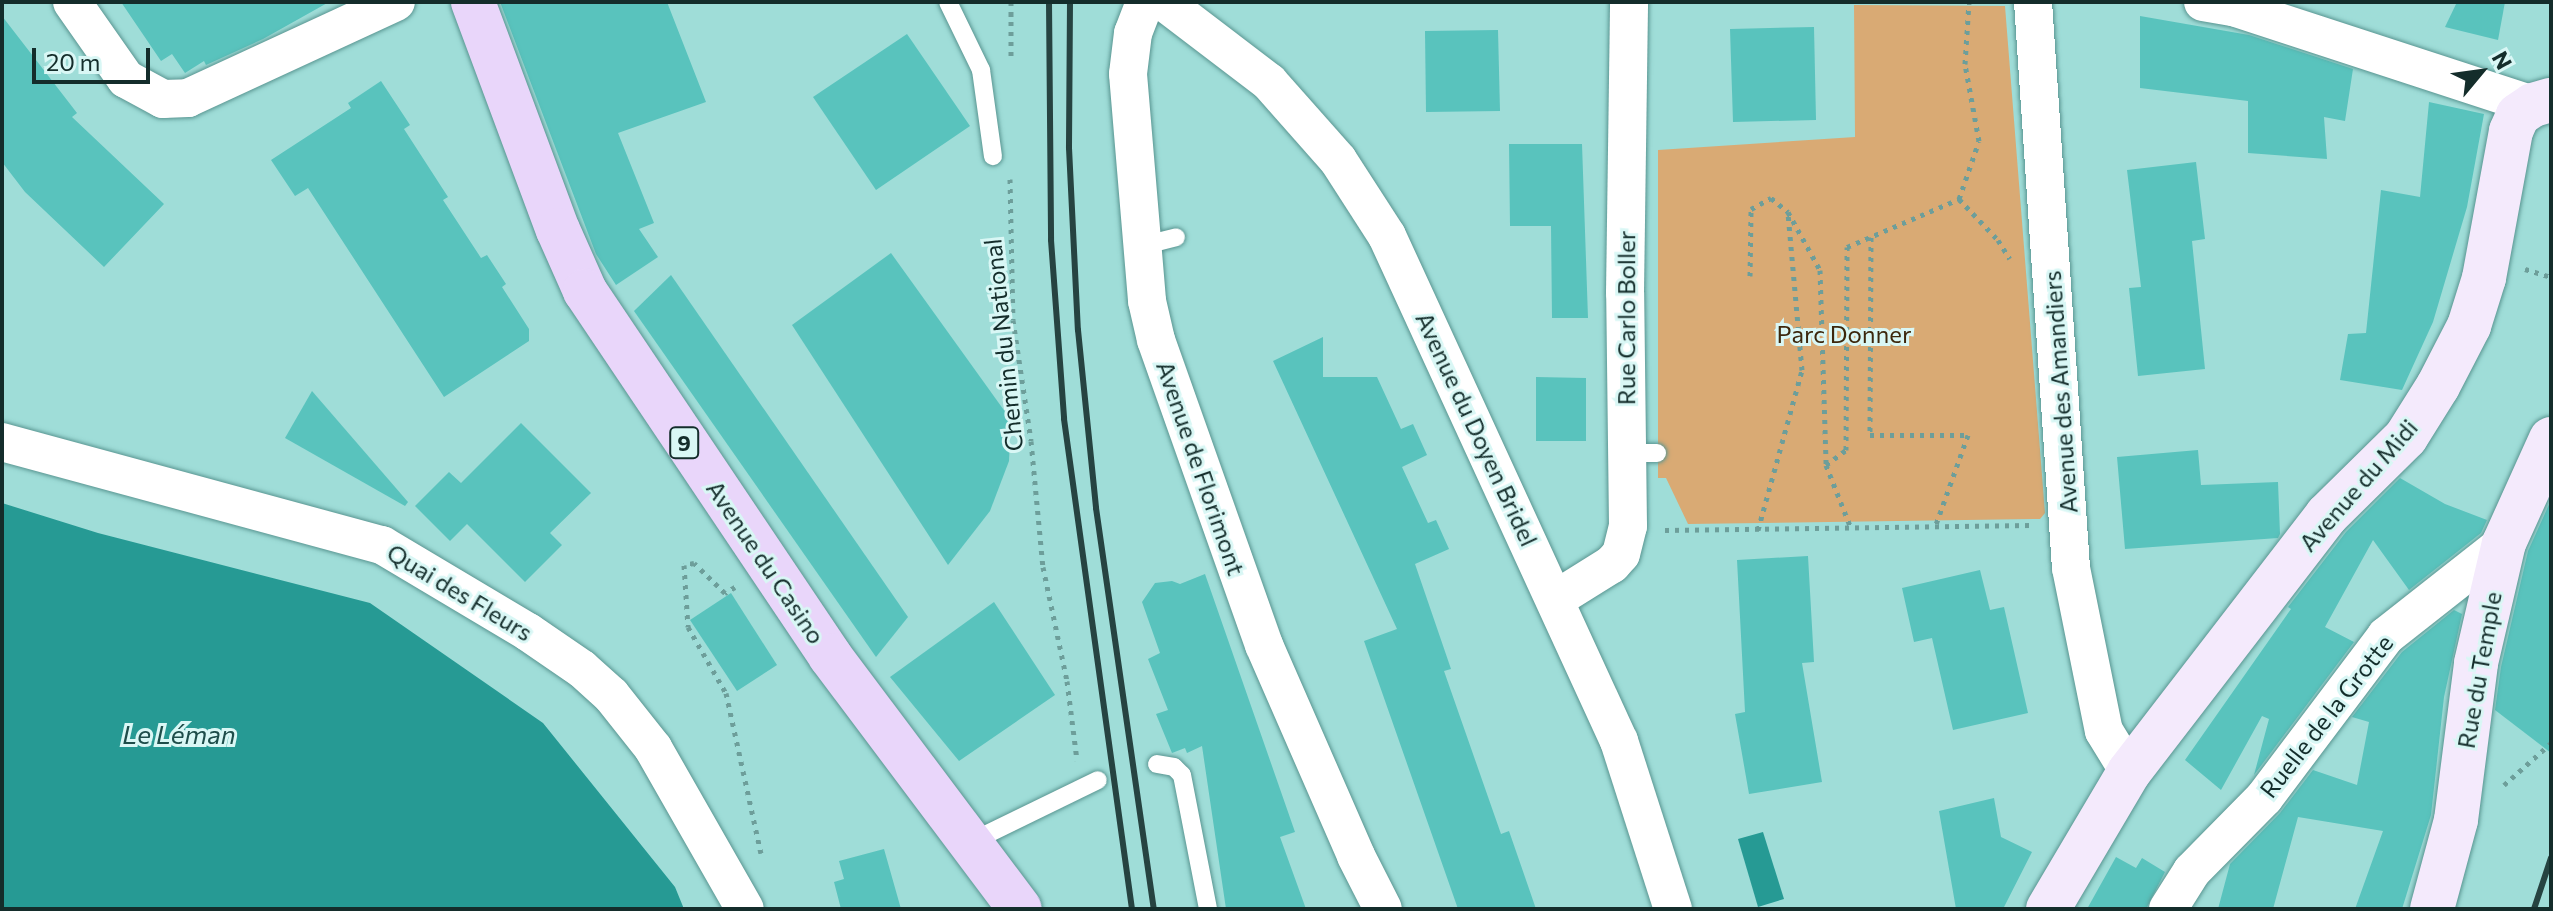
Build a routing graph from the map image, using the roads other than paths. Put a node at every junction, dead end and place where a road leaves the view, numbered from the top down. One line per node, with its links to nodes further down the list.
1 (72, 2): 2 (street)
2 (396, 2)
3 (473, 2): 19 (main road, Avenue du Casino / 9)
4 (948, 2): 11 (lane)
5 (1145, 2): 23 (street, Avenue de Florimont)
6 (1629, 2): 15 (street, Rue Carlo Boller)
7 (2033, 2): 17 (street, Avenue des Amandiers)
8 (2203, 2): 10 (street)
9 (1179, 6): 15 (street, Avenue du Doyen Bridel)
10 (2545, 92): 17 (street, Avenue du Midi)
11 (993, 156)
12 (2551, 439): 14 (street, Rue du Temple)
13 (2, 442): 20 (street, Quai des Fleurs)
14 (2504, 543): 26 (street, Ruelle de la Grotte); 27 (street, Rue du Temple)
15 (1556, 599): 24 (street, Avenue du Doyen Bridel)
16 (1157, 764): 22 (lane)
17 (2129, 772): 25 (street, Avenue du Midi)
18 (1089, 784): 19 (lane)
19 (969, 843): 21 (main road, 9)
20 (745, 909)
21 (1020, 909)
22 (1208, 909)
23 (1383, 909)
24 (1673, 909)
25 (2048, 909)
26 (2168, 909)
27 (2432, 909)

